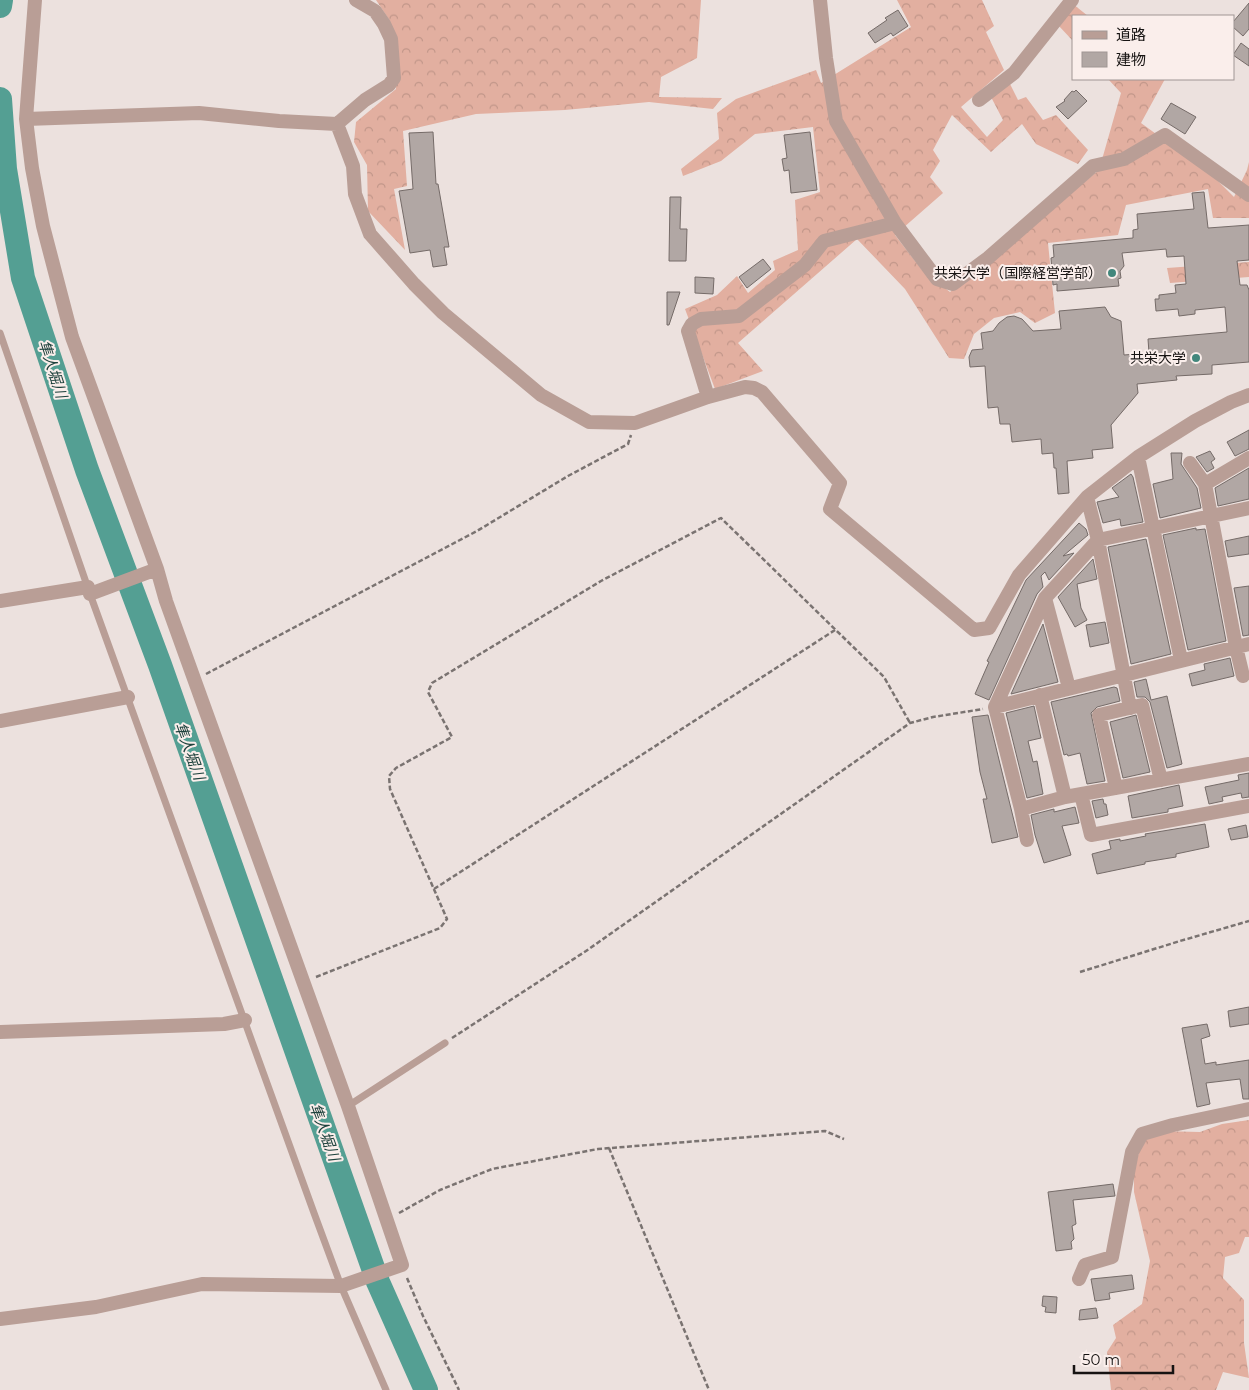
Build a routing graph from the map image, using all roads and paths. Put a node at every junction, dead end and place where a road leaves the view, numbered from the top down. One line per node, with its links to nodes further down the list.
1 (36, 0): 6 (street)
2 (356, 0): 7 (street)
3 (820, 0): 9 (street)
4 (1072, 0): 5 (street)
5 (979, 100)
6 (26, 119): 7 (street); 23 (street)
7 (337, 124): 13 (street)
8 (1249, 195): 9 (street)
9 (895, 223): 12 (street)
10 (0, 333): 24 (lane)
11 (1249, 395): 14 (street)
12 (708, 397): 13 (street); 18 (street)
13 (635, 423): 32 (path)
14 (1138, 457): 18 (street); 21 (street)
15 (1249, 458): 17 (street)
16 (1190, 463): 17 (street)
17 (1204, 484): 20 (street)
18 (1087, 497): 22 (street)
19 (1249, 508): 20 (street)
20 (1210, 516): 21 (street); 28 (street)
21 (1154, 528): 22 (street); 29 (street)
22 (1098, 540): 25 (street); 30 (street)
23 (156, 568): 24 (street); 32 (street)
24 (89, 590): 26 (street); 35 (lane)
25 (1045, 598): 33 (street); 36 (street)
26 (0, 601)
27 (835, 630): 39 (path); 48 (path); 48 (path)
28 (1242, 646): 29 (street); 31 (street)
29 (1180, 660): 30 (street)
30 (1123, 675): 33 (street); 37 (street)
31 (1243, 676)
32 (196, 679): 51 (street)
33 (1069, 688): 34 (street)
34 (1040, 695): 36 (street); 44 (street)
35 (128, 696): 38 (street); 52 (lane)
36 (995, 707): 39 (path); 46 (street)
37 (1130, 708): 41 (street); 42 (street)
38 (0, 721)
39 (910, 724): 54 (path)
40 (1249, 764): 41 (street)
41 (1160, 780): 42 (street)
42 (1116, 788): 43 (street)
43 (1081, 794): 44 (street); 45 (street)
44 (1065, 797): 46 (street)
45 (1249, 806)
46 (1021, 809): 47 (street)
47 (1028, 840)
48 (434, 889): 51 (path)
49 (1249, 921): 50 (path)
50 (1080, 972)
51 (303, 982): 55 (street)
52 (245, 1020): 53 (street); 62 (lane)
53 (0, 1032)
54 (445, 1043): 55 (lane)
55 (348, 1106): 59 (street)
56 (1249, 1109): 61 (street)
57 (844, 1139): 58 (path)
58 (609, 1148): 59 (path); 66 (path)
59 (386, 1220): 60 (street)
60 (402, 1265): 62 (street); 65 (path)
61 (1079, 1279)
62 (341, 1286): 63 (street); 64 (lane)
63 (0, 1319)
64 (386, 1390)
65 (459, 1390)
66 (708, 1390)

